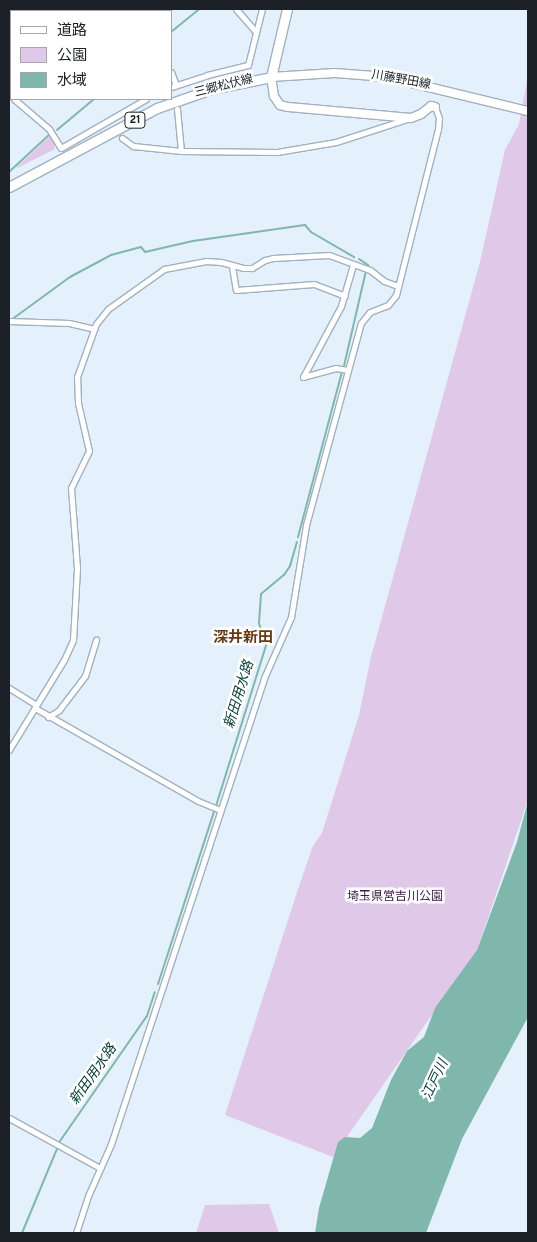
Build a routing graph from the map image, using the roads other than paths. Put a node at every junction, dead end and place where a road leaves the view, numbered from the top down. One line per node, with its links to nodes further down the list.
1 (236, 9): 4 (street)
2 (262, 9): 4 (street)
3 (287, 9): 5 (main road, 三郷松伏線)
4 (256, 32): 6 (street)
5 (271, 77): 12 (main road, 川藤野田線); 13 (main road); 16 (main road, 三郷松伏線 / 21)
6 (173, 86): 7 (street)
7 (174, 93)
8 (15, 100): 9 (street)
9 (144, 100)
10 (435, 107): 13 (main road); 19 (street)
11 (177, 108): 15 (street)
12 (528, 111)
13 (411, 118): 15 (street)
14 (122, 138): 15 (street)
15 (181, 151)
16 (9, 187)
17 (354, 265): 18 (street); 19 (street); 20 (street)
18 (232, 266): 20 (street); 22 (street)
19 (398, 286): 23 (street)
20 (345, 296): 23 (street)
21 (9, 321): 22 (street)
22 (94, 329): 26 (street)
23 (348, 370): 29 (street)
24 (96, 640): 27 (street)
25 (9, 688): 26 (street)
26 (35, 707): 27 (street); 28 (street)
27 (48, 717): 29 (street)
28 (9, 750)
29 (220, 810): 31 (street)
30 (9, 1118): 31 (street)
31 (100, 1168): 32 (street)
32 (76, 1233)

